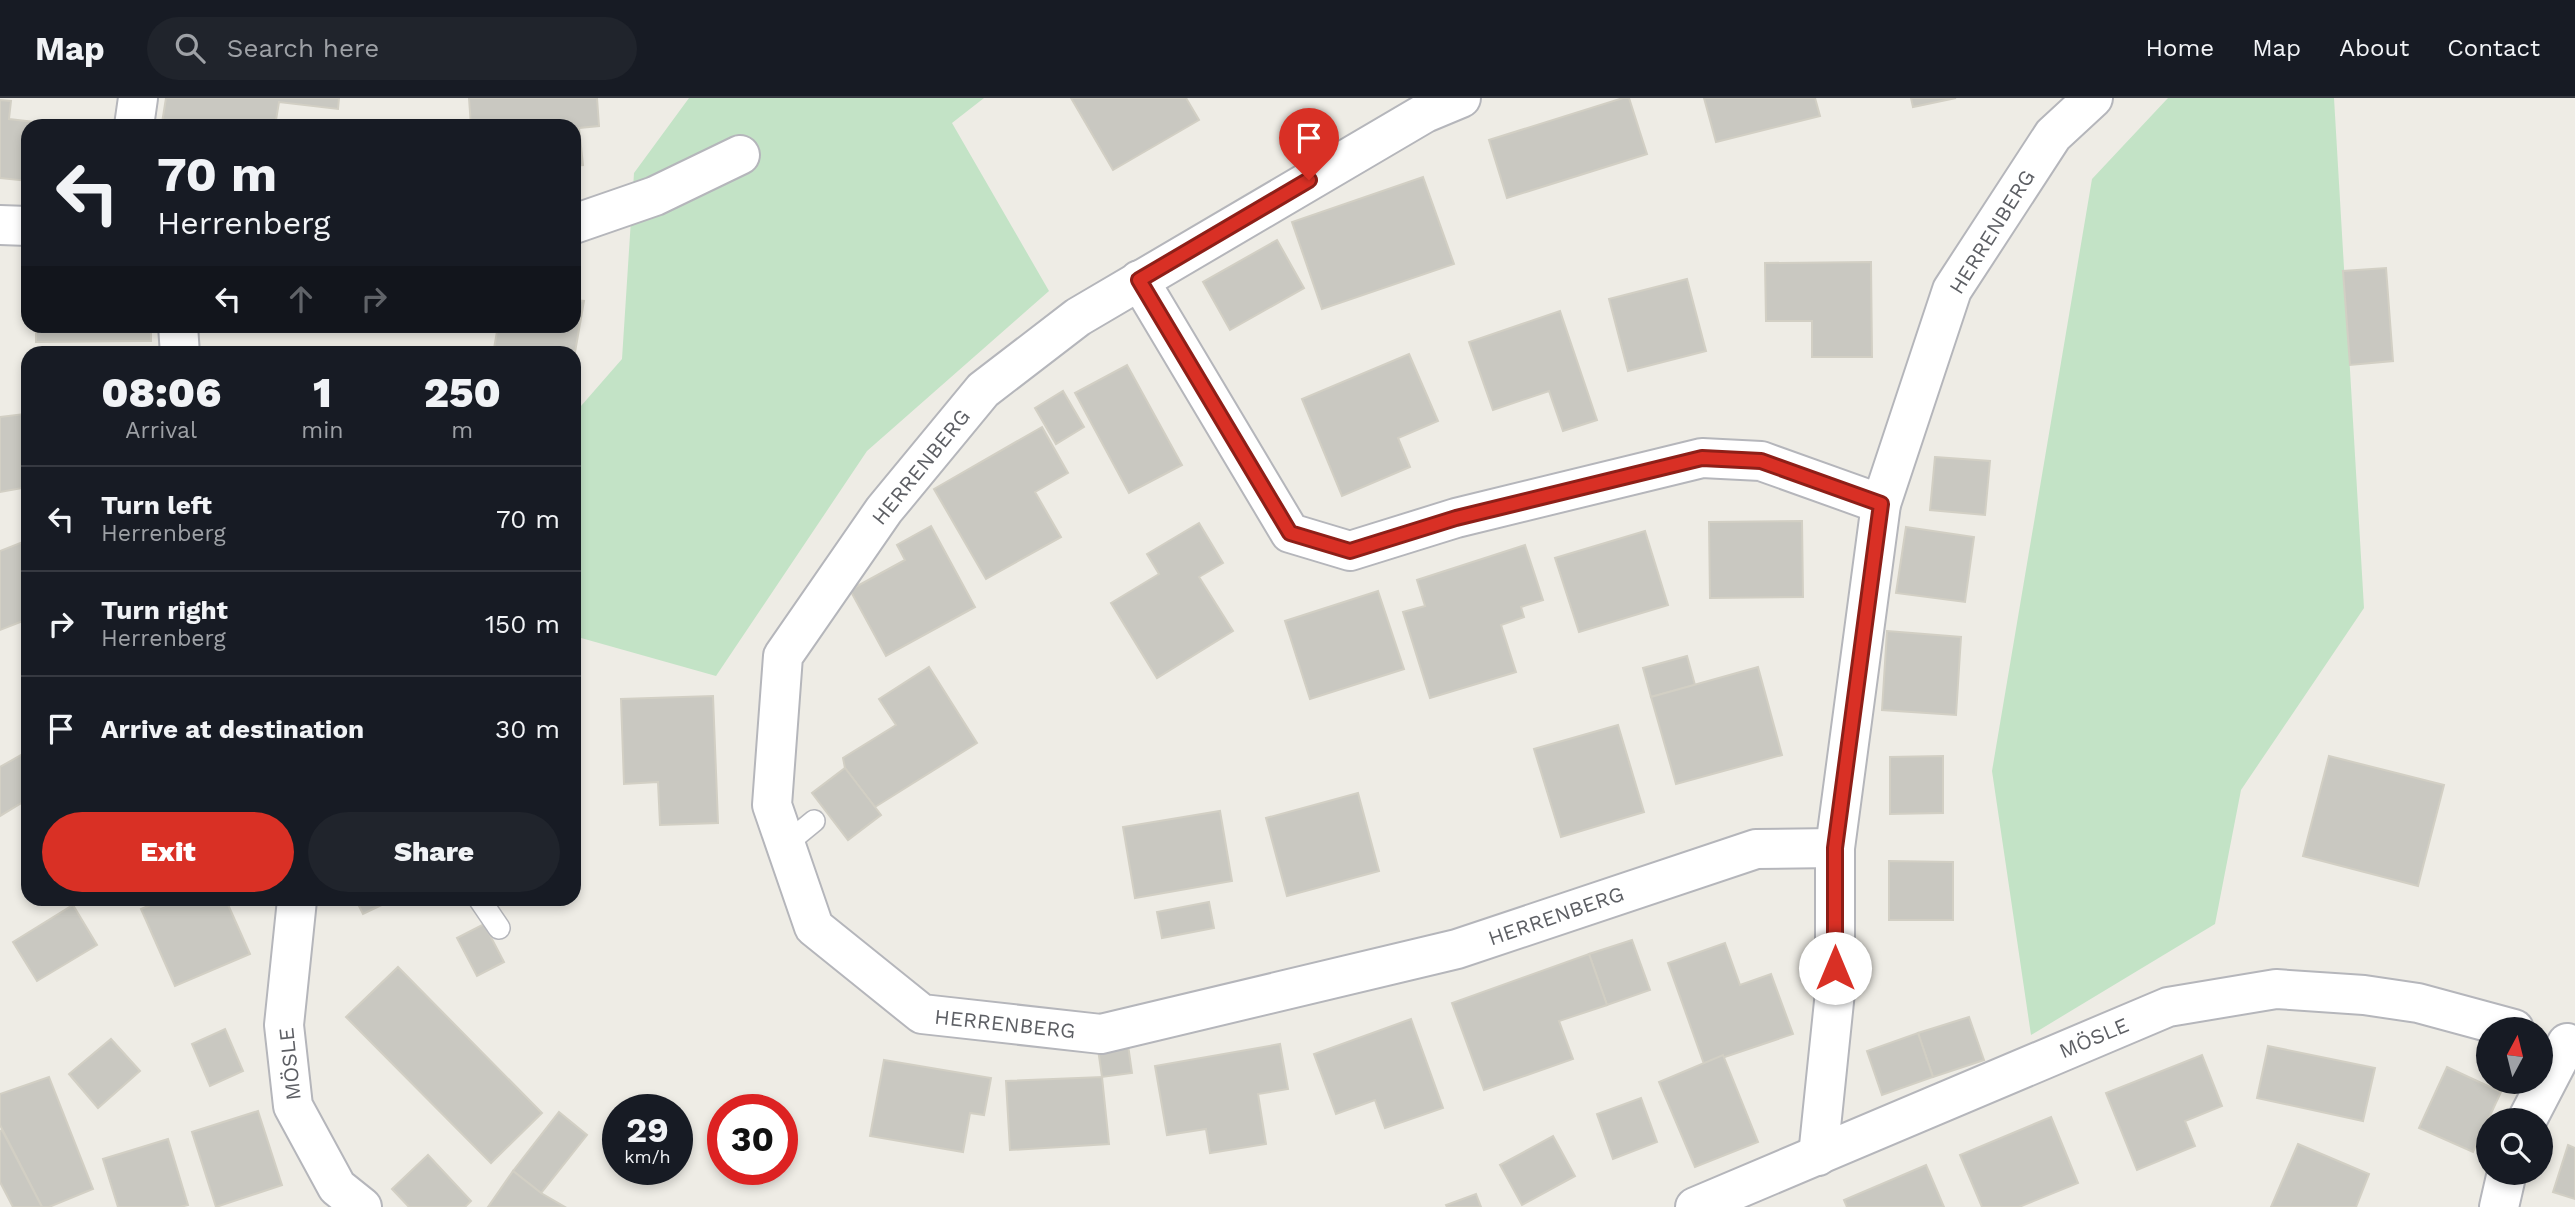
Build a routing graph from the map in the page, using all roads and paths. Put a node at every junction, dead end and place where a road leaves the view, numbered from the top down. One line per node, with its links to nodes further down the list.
1 (138, 98): 4 (street)
2 (1461, 98): 9 (street, HERRENBERG)
3 (2092, 98): 10 (street, HERRENBERG)
4 (135, 119)
5 (740, 155): 6 (street)
6 (581, 222)
7 (0, 225): 8 (street)
8 (21, 226)
9 (1139, 280): 10 (street); 11 (street, HERRENBERG)
10 (1881, 504): 11 (street, HERRENBERG)
11 (1835, 848): 18 (street, HERRENBERG)
12 (296, 906): 20 (street, MÖSLE)
13 (484, 906): 14 (lane)
14 (499, 928)
15 (2476, 1019): 18 (street, MÖSLE)
16 (2561, 1041): 17 (street)
17 (2532, 1108)
18 (1818, 1156): 21 (street, MÖSLE)
19 (2504, 1185): 22 (street)
20 (338, 1200)
21 (1695, 1207)
22 (2499, 1207)

